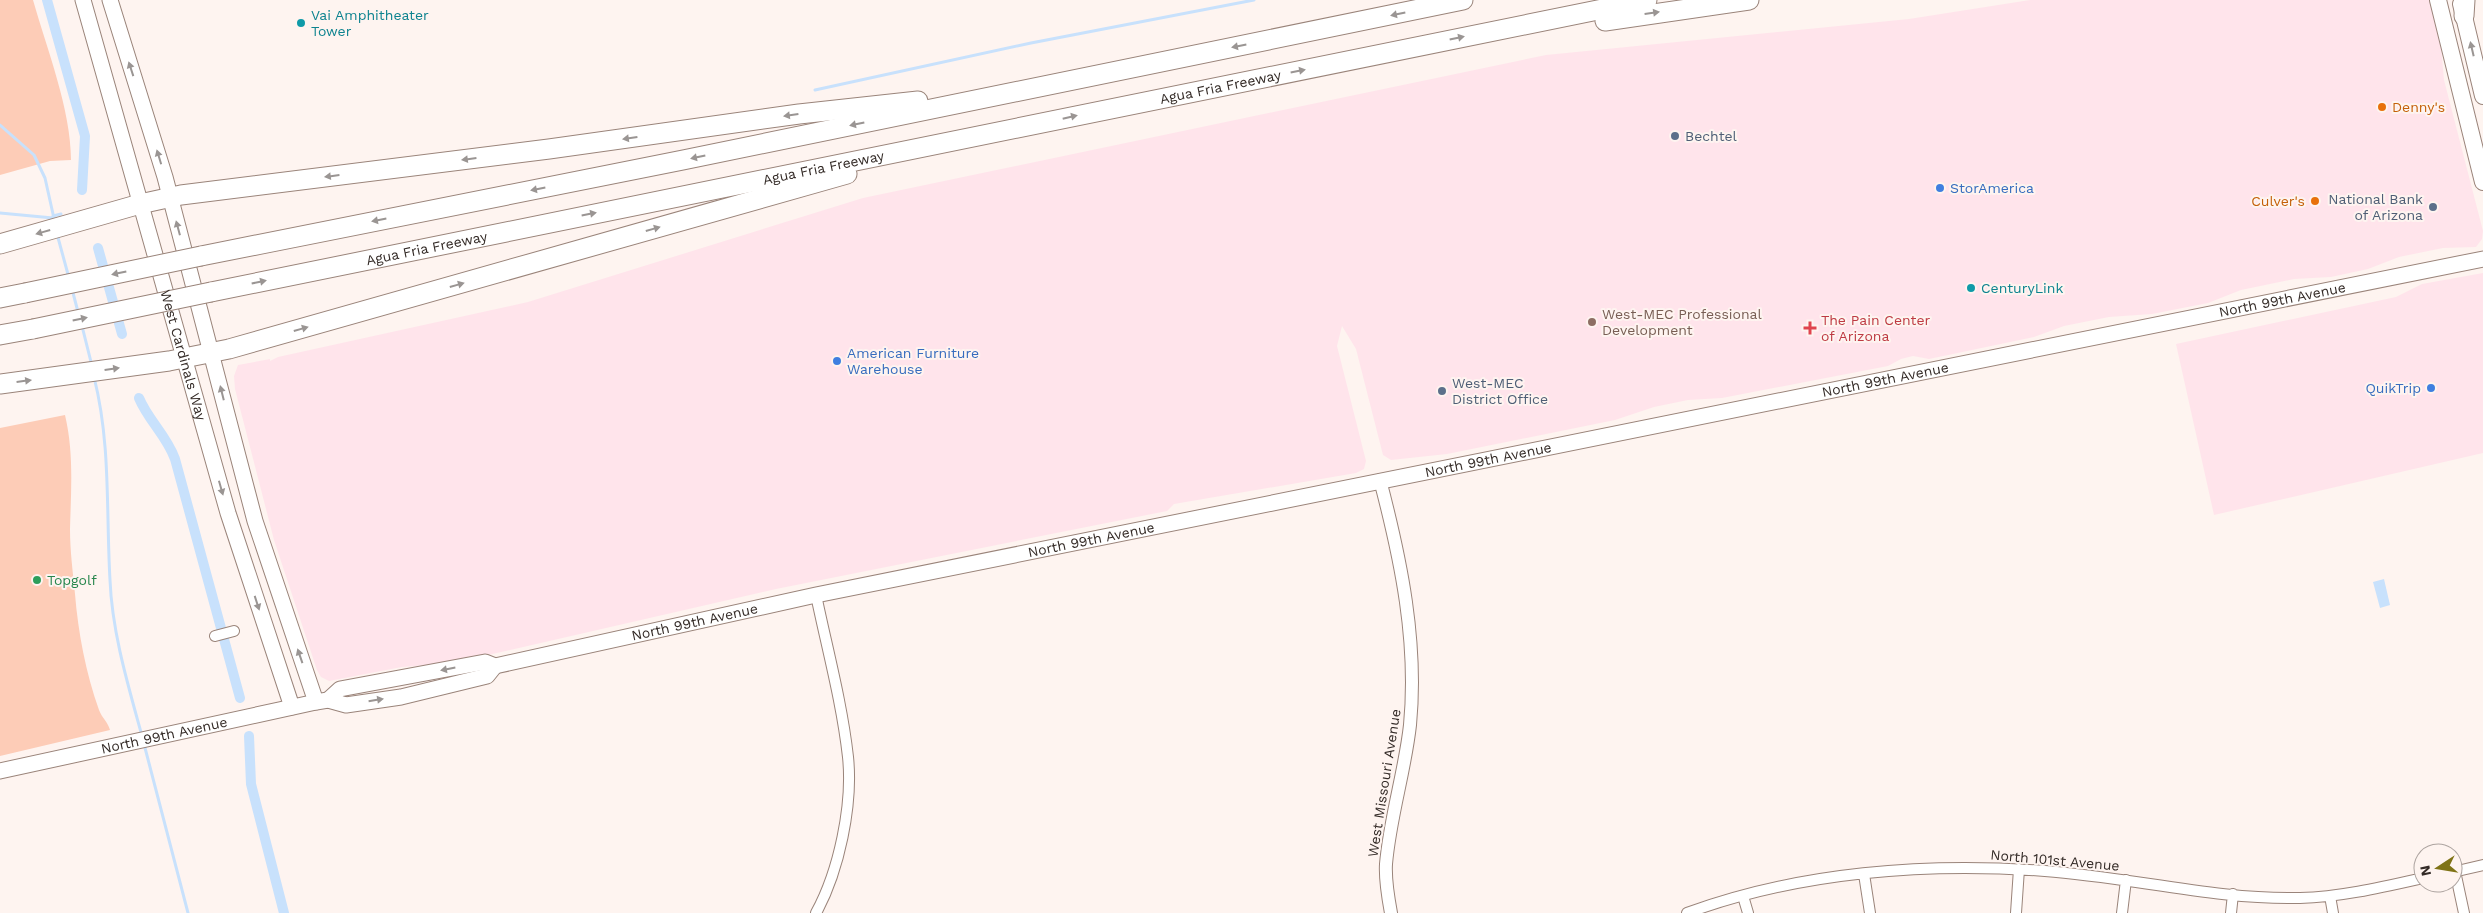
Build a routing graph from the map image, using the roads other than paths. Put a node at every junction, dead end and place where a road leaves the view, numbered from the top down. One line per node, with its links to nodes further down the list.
1 (83, 0): 14 (main road, West Cardinals Way)
2 (110, 0): 13 (main road, West Cardinals Way, one-way to 2)
3 (1463, 0): 9 (highway, one-way to 9)
4 (1647, 0): 8 (highway, Agua Fria Freeway)
5 (1749, 0): 8 (highway, one-way to 5)
6 (2438, 0): 12 (main road)
7 (2463, 5): 10 (main road, one-way to 7)
8 (1482, 33): 11 (highway, Agua Fria Freeway, one-way to 8)
9 (1013, 92): 13 (highway, one-way to 13); 17 (highway, one-way to 17, bridge)
10 (2483, 96)
11 (1022, 128): 18 (highway, Agua Fria Freeway, one-way to 11, bridge); 19 (highway, one-way to 11)
12 (2483, 182)
13 (170, 198): 14 (highway); 19 (main road, West Cardinals Way, one-way to 13)
14 (140, 204): 15 (highway, one-way to 15); 20 (main road, West Cardinals Way)
15 (8, 242)
16 (2483, 259): 22 (main road, North 99th Avenue)
17 (0, 298)
18 (0, 335)
19 (211, 353): 20 (highway); 26 (main road, West Cardinals Way, one-way to 19)
20 (182, 358): 21 (highway, one-way to 20); 27 (main road, West Cardinals Way, one-way to 27)
21 (0, 384)
22 (1380, 480): 23 (main road, North 99th Avenue); 40 (street, West Missouri Avenue)
23 (816, 595): 26 (main road, North 99th Avenue); 39 (street)
24 (232, 631): 25 (street)
25 (215, 636)
26 (322, 701): 27 (main road, North 99th Avenue)
27 (292, 707): 28 (main road, North 99th Avenue)
28 (0, 771)
29 (2483, 865): 31 (street)
30 (2019, 869): 32 (street, North 101st Avenue); 33 (street, North 101st Avenue); 44 (street)
31 (2463, 870)
32 (1864, 874): 37 (street, North 101st Avenue); 43 (street)
33 (2126, 880): 36 (street, North 101st Avenue); 45 (street)
34 (2413, 880): 38 (street, North 101st Avenue)
35 (2459, 893): 48 (street)
36 (2233, 894): 38 (street, North 101st Avenue); 46 (street)
37 (1743, 896): 41 (street, North 101st Avenue); 42 (street)
38 (2330, 896): 47 (street)
39 (816, 913)
40 (1391, 913)
41 (1687, 913)
42 (1748, 913)
43 (1870, 913)
44 (2016, 913)
45 (2122, 913)
46 (2231, 913)
47 (2333, 913)
48 (2464, 913)

